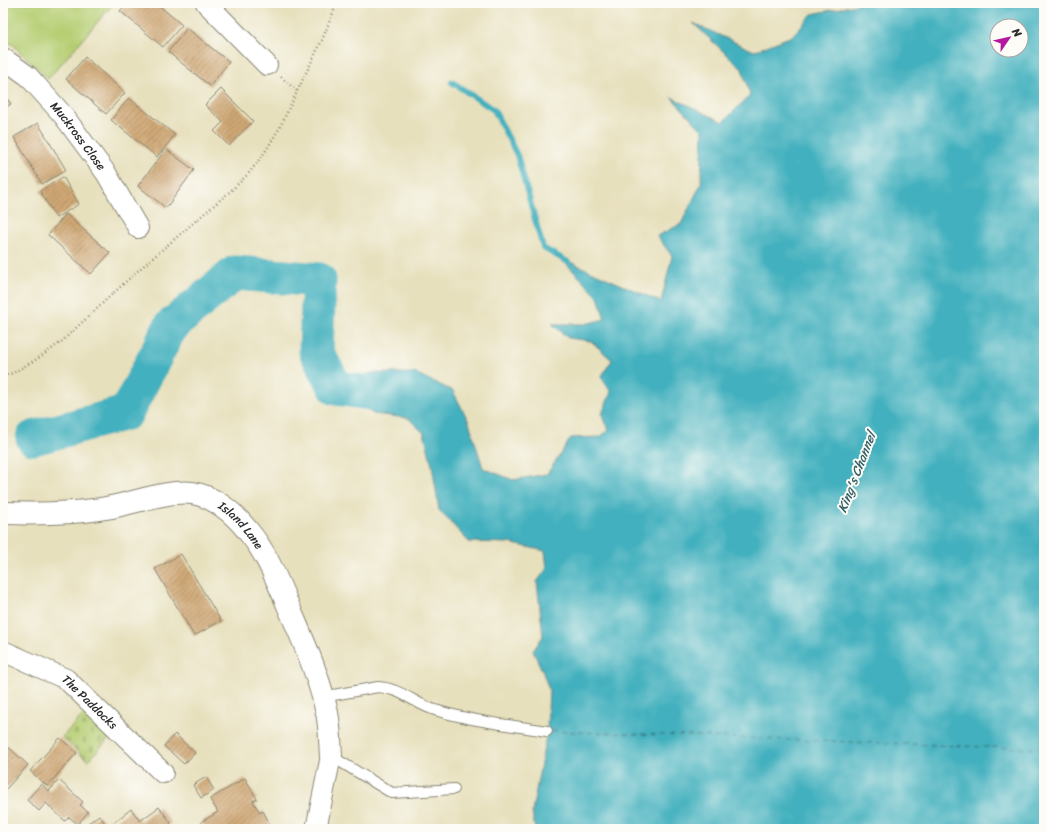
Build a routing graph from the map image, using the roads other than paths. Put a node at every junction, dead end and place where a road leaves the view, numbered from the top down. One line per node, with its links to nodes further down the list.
1 (206, 3): 3 (street)
2 (3, 58): 4 (street, Muckross Close)
3 (267, 65)
4 (138, 228)
5 (3, 513): 7 (street, Island Lane)
6 (3, 651): 10 (street, The Paddocks)
7 (322, 696): 8 (lane); 9 (street, Island Lane)
8 (547, 731)
9 (331, 756): 11 (lane); 12 (street)
10 (163, 773)
11 (454, 789)
12 (316, 829)

